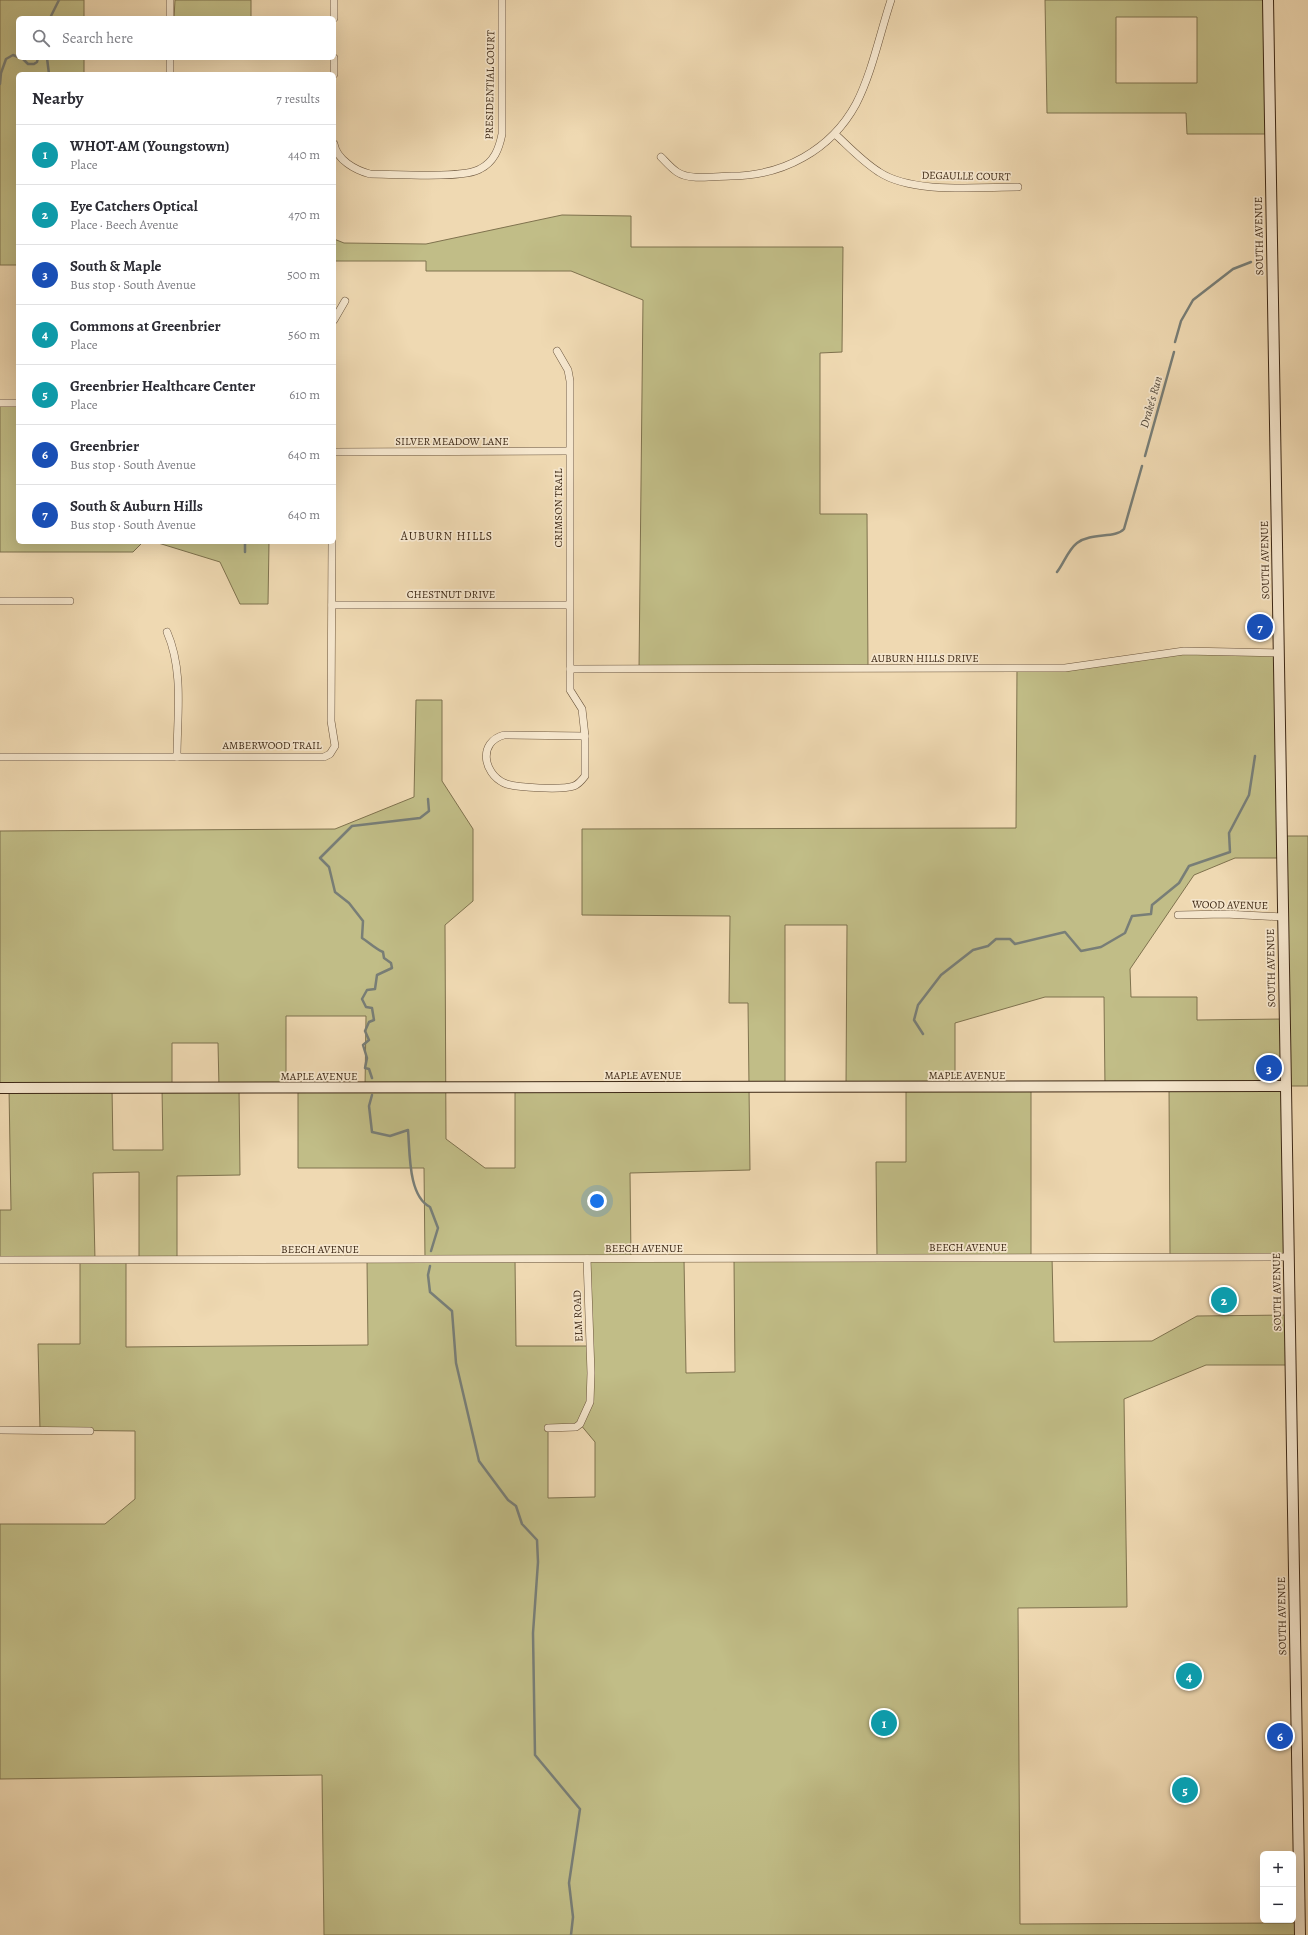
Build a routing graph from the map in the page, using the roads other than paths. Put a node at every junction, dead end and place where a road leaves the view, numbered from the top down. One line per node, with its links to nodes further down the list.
1 (170, 0): 6 (street)
2 (334, 0): 7 (street)
3 (502, 0): 13 (street, PRESIDENTIAL COURT)
4 (891, 0): 12 (street)
5 (1268, 0): 29 (main road, SOUTH AVENUE)
6 (170, 16)
7 (334, 16)
8 (170, 60): 10 (street)
9 (334, 60): 11 (street)
10 (170, 72)
11 (334, 72)
12 (835, 134): 14 (street); 15 (street, DEGAULLE COURT)
13 (336, 150)
14 (661, 157)
15 (1018, 187)
16 (345, 301): 17 (street)
17 (336, 317)
18 (557, 351): 22 (street, CRIMSON TRAIL)
19 (0, 403): 20 (street)
20 (16, 403)
21 (336, 452): 22 (street, SILVER MEADOW LANE)
22 (569, 452): 27 (street, CRIMSON TRAIL)
23 (332, 544): 26 (street, AMBERWOOD TRAIL)
24 (0, 601): 25 (street)
25 (70, 601)
26 (332, 605): 27 (street, CHESTNUT DRIVE); 33 (street, AMBERWOOD TRAIL)
27 (569, 605): 30 (street, CRIMSON TRAIL)
28 (167, 632): 33 (street)
29 (1278, 653): 30 (street, AUBURN HILLS DRIVE); 35 (main road, SOUTH AVENUE)
30 (570, 669): 31 (street, CRIMSON TRAIL)
31 (585, 736): 31 (street, CRIMSON TRAIL)
32 (0, 757): 33 (street, AMBERWOOD TRAIL)
33 (177, 757)
34 (1178, 915): 35 (street, WOOD AVENUE)
35 (1282, 917): 36 (main road, SOUTH AVENUE)
36 (1285, 1086): 37 (main road, MAPLE AVENUE); 38 (main road, SOUTH AVENUE)
37 (0, 1088)
38 (1288, 1257): 39 (street, BEECH AVENUE); 44 (main road, SOUTH AVENUE)
39 (587, 1259): 40 (street, BEECH AVENUE); 41 (street, ELM ROAD)
40 (0, 1260)
41 (548, 1428)
42 (0, 1430): 43 (street)
43 (90, 1431)
44 (1304, 1923): 45 (main road, SOUTH AVENUE)
45 (1300, 1935)

